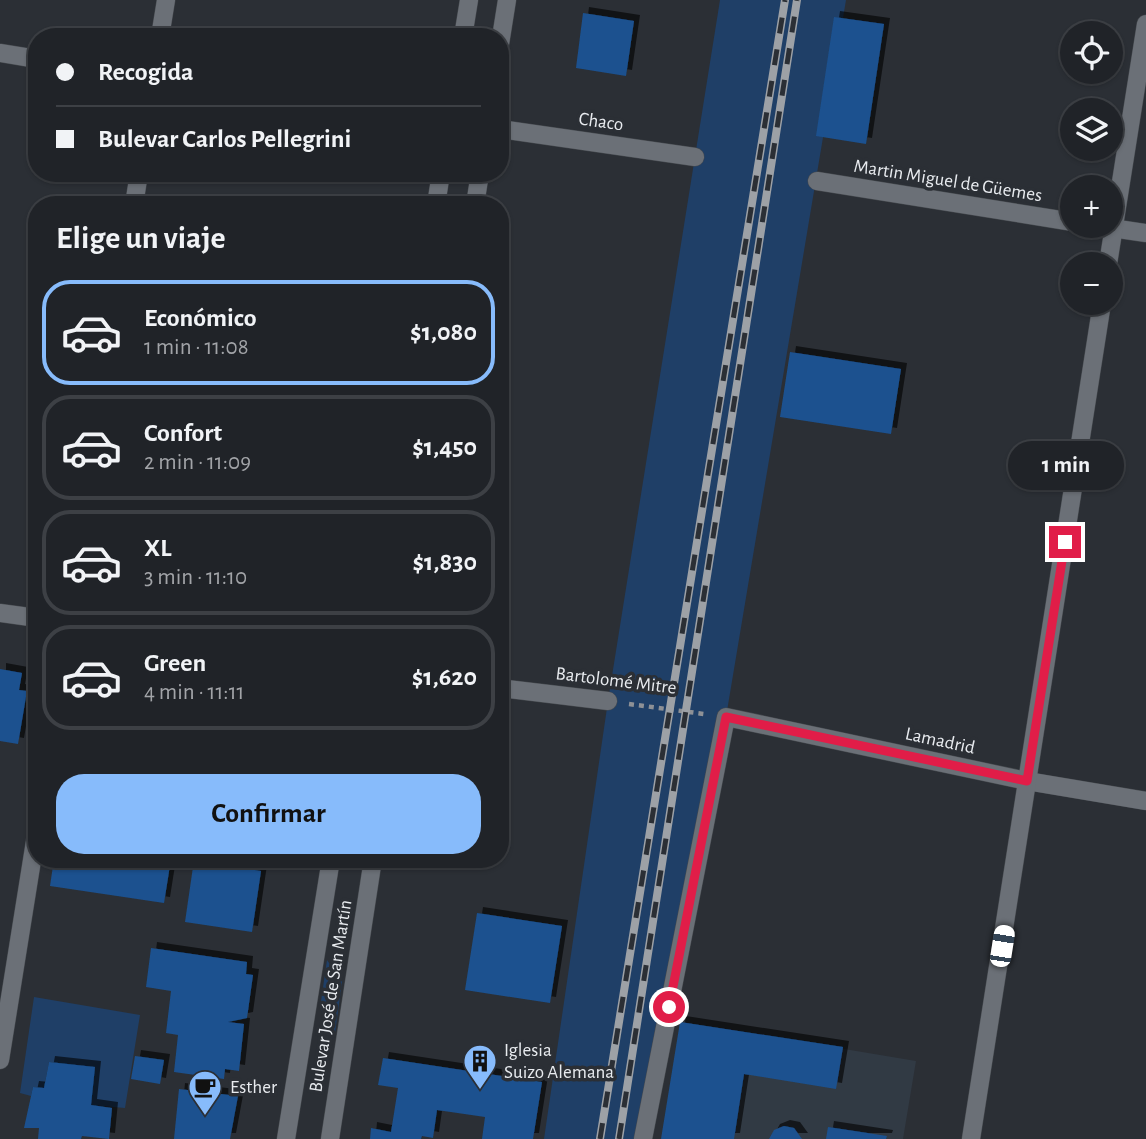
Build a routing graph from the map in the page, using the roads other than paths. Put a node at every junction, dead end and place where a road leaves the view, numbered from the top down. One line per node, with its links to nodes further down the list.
1 (166, 0): 5 (street)
2 (469, 0): 6 (street)
3 (507, 0): 7 (street)
4 (1146, 24): 12 (street)
5 (161, 28)
6 (464, 28)
7 (503, 28)
8 (0, 53): 9 (street)
9 (28, 58)
10 (509, 130): 11 (street, Chaco)
11 (695, 157)
12 (1116, 175)
13 (817, 181): 14 (street, Martin Miguel de Güemes)
14 (1060, 220)
15 (1123, 230): 16 (street)
16 (1146, 233)
17 (1100, 315): 22 (street)
18 (0, 613): 19 (street)
19 (28, 617)
20 (509, 689): 21 (street, Bartolomé Mitre)
21 (608, 701)
22 (1027, 781): 23 (street, Lamadrid); 30 (street, Lamadrid); 31 (street)
23 (1146, 801)
24 (31, 868): 27 (street)
25 (330, 868): 28 (street, Bulevar José de San Martín)
26 (372, 868): 29 (street, Bulevar José de San Martín)
27 (0, 1060)
28 (286, 1139)
29 (330, 1139)
30 (643, 1139)
31 (971, 1139)

